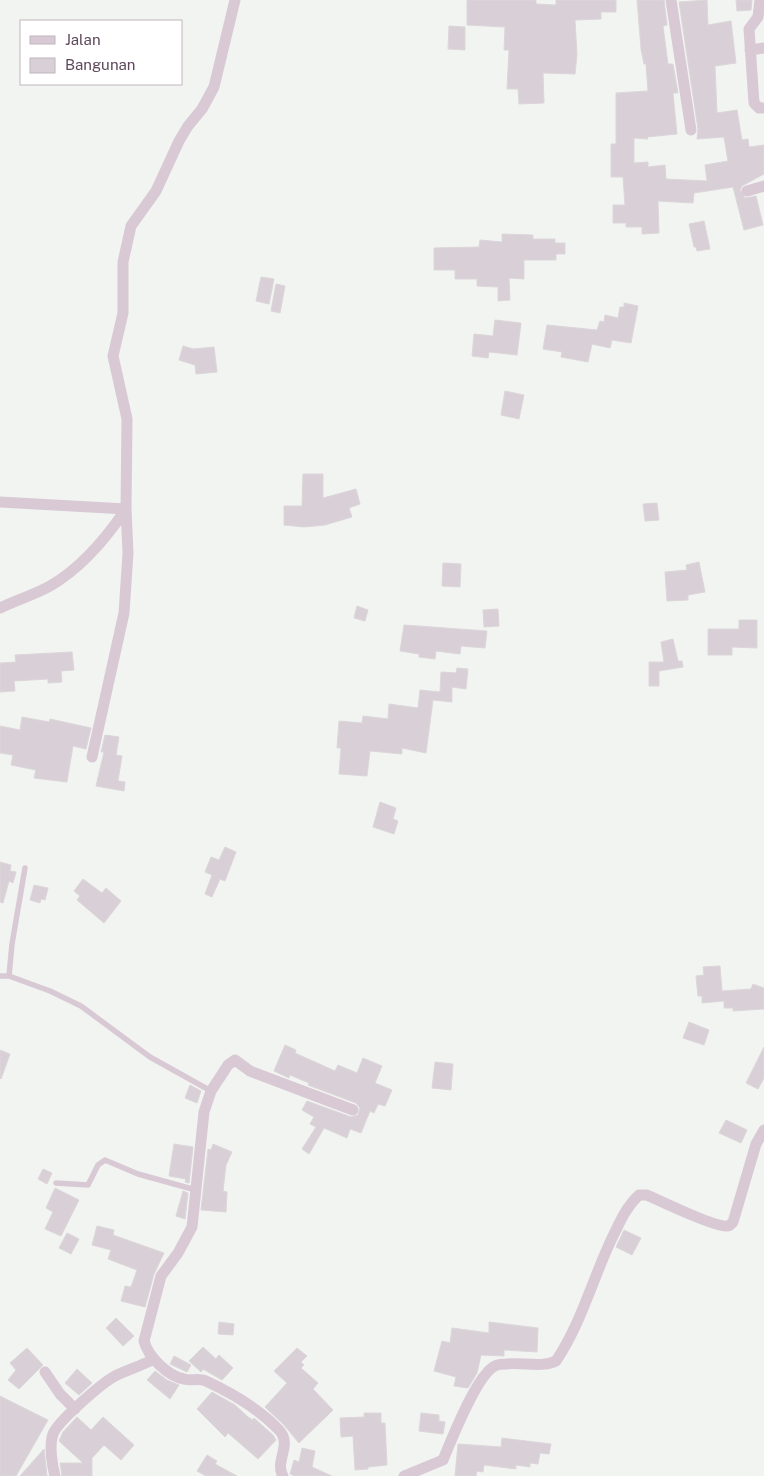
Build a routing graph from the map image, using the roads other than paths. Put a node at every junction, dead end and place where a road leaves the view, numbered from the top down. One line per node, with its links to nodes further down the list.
1 (235, 0): 11 (street)
2 (671, 0): 7 (street)
3 (760, 0): 5 (street)
4 (764, 48): 5 (street)
5 (750, 50): 6 (street)
6 (764, 108)
7 (691, 130)
8 (764, 186): 9 (street)
9 (748, 191)
10 (0, 502): 11 (street)
11 (126, 509): 12 (street); 13 (street)
12 (0, 608)
13 (92, 757)
14 (25, 868): 16 (lane)
15 (0, 976): 16 (lane)
16 (9, 976): 17 (lane)
17 (211, 1091): 18 (street); 21 (street)
18 (353, 1110)
19 (764, 1130): 27 (street)
20 (56, 1183): 21 (lane)
21 (196, 1190): 22 (street)
22 (154, 1359): 24 (street); 26 (street)
23 (45, 1372): 24 (street)
24 (75, 1409): 25 (street)
25 (55, 1476)
26 (283, 1476)
27 (404, 1476)

